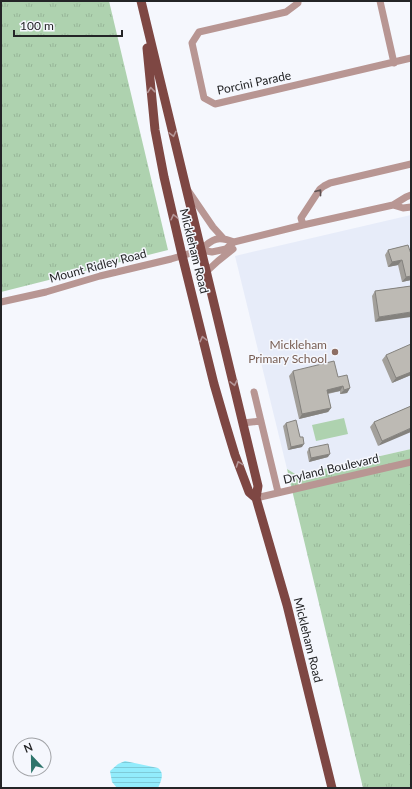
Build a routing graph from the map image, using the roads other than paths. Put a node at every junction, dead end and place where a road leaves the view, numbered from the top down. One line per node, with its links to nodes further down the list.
1 (141, 1): 7 (main road, Mickleham Road, one-way to 7); 16 (main road, Mickleham Road, one-way to 1)
2 (298, 1): 5 (street, Porcini Parade)
3 (380, 1): 5 (street)
4 (411, 58): 5 (street, Porcini Parade)
5 (394, 62)
6 (411, 164): 11 (street, one-way to 6)
7 (185, 185): 12 (street); 15 (main road, Mickleham Road)
8 (411, 196): 9 (street, Mount Ridley Road)
9 (393, 205): 10 (street, Mount Ridley Road); 11 (street, Mount Ridley Road)
10 (411, 207)
11 (303, 225): 13 (street, Mount Ridley Road)
12 (223, 238): 14 (street); 15 (street, Mount Ridley Road)
13 (244, 240): 14 (street, Mount Ridley Road); 17 (street)
14 (234, 242): 15 (street, Mount Ridley Road)
15 (201, 250): 16 (street, Mount Ridley Road); 17 (main road, Mickleham Road)
16 (182, 255): 18 (street, Mount Ridley Road); 21 (main road, Mickleham Road, one-way to 16)
17 (206, 272): 22 (main road, Mickleham Road, one-way to 22)
18 (1, 302)
19 (254, 392): 20 (street)
20 (261, 421): 22 (street); 24 (street)
21 (225, 422): 22 (main road); 25 (main road, Mickleham Road, one-way to 21)
22 (243, 423): 25 (main road, Mickleham Road)
23 (411, 462): 24 (street, Dryland Boulevard)
24 (278, 492): 25 (street, Dryland Boulevard)
25 (256, 498): 26 (main road, Mickleham Road)
26 (332, 788)

